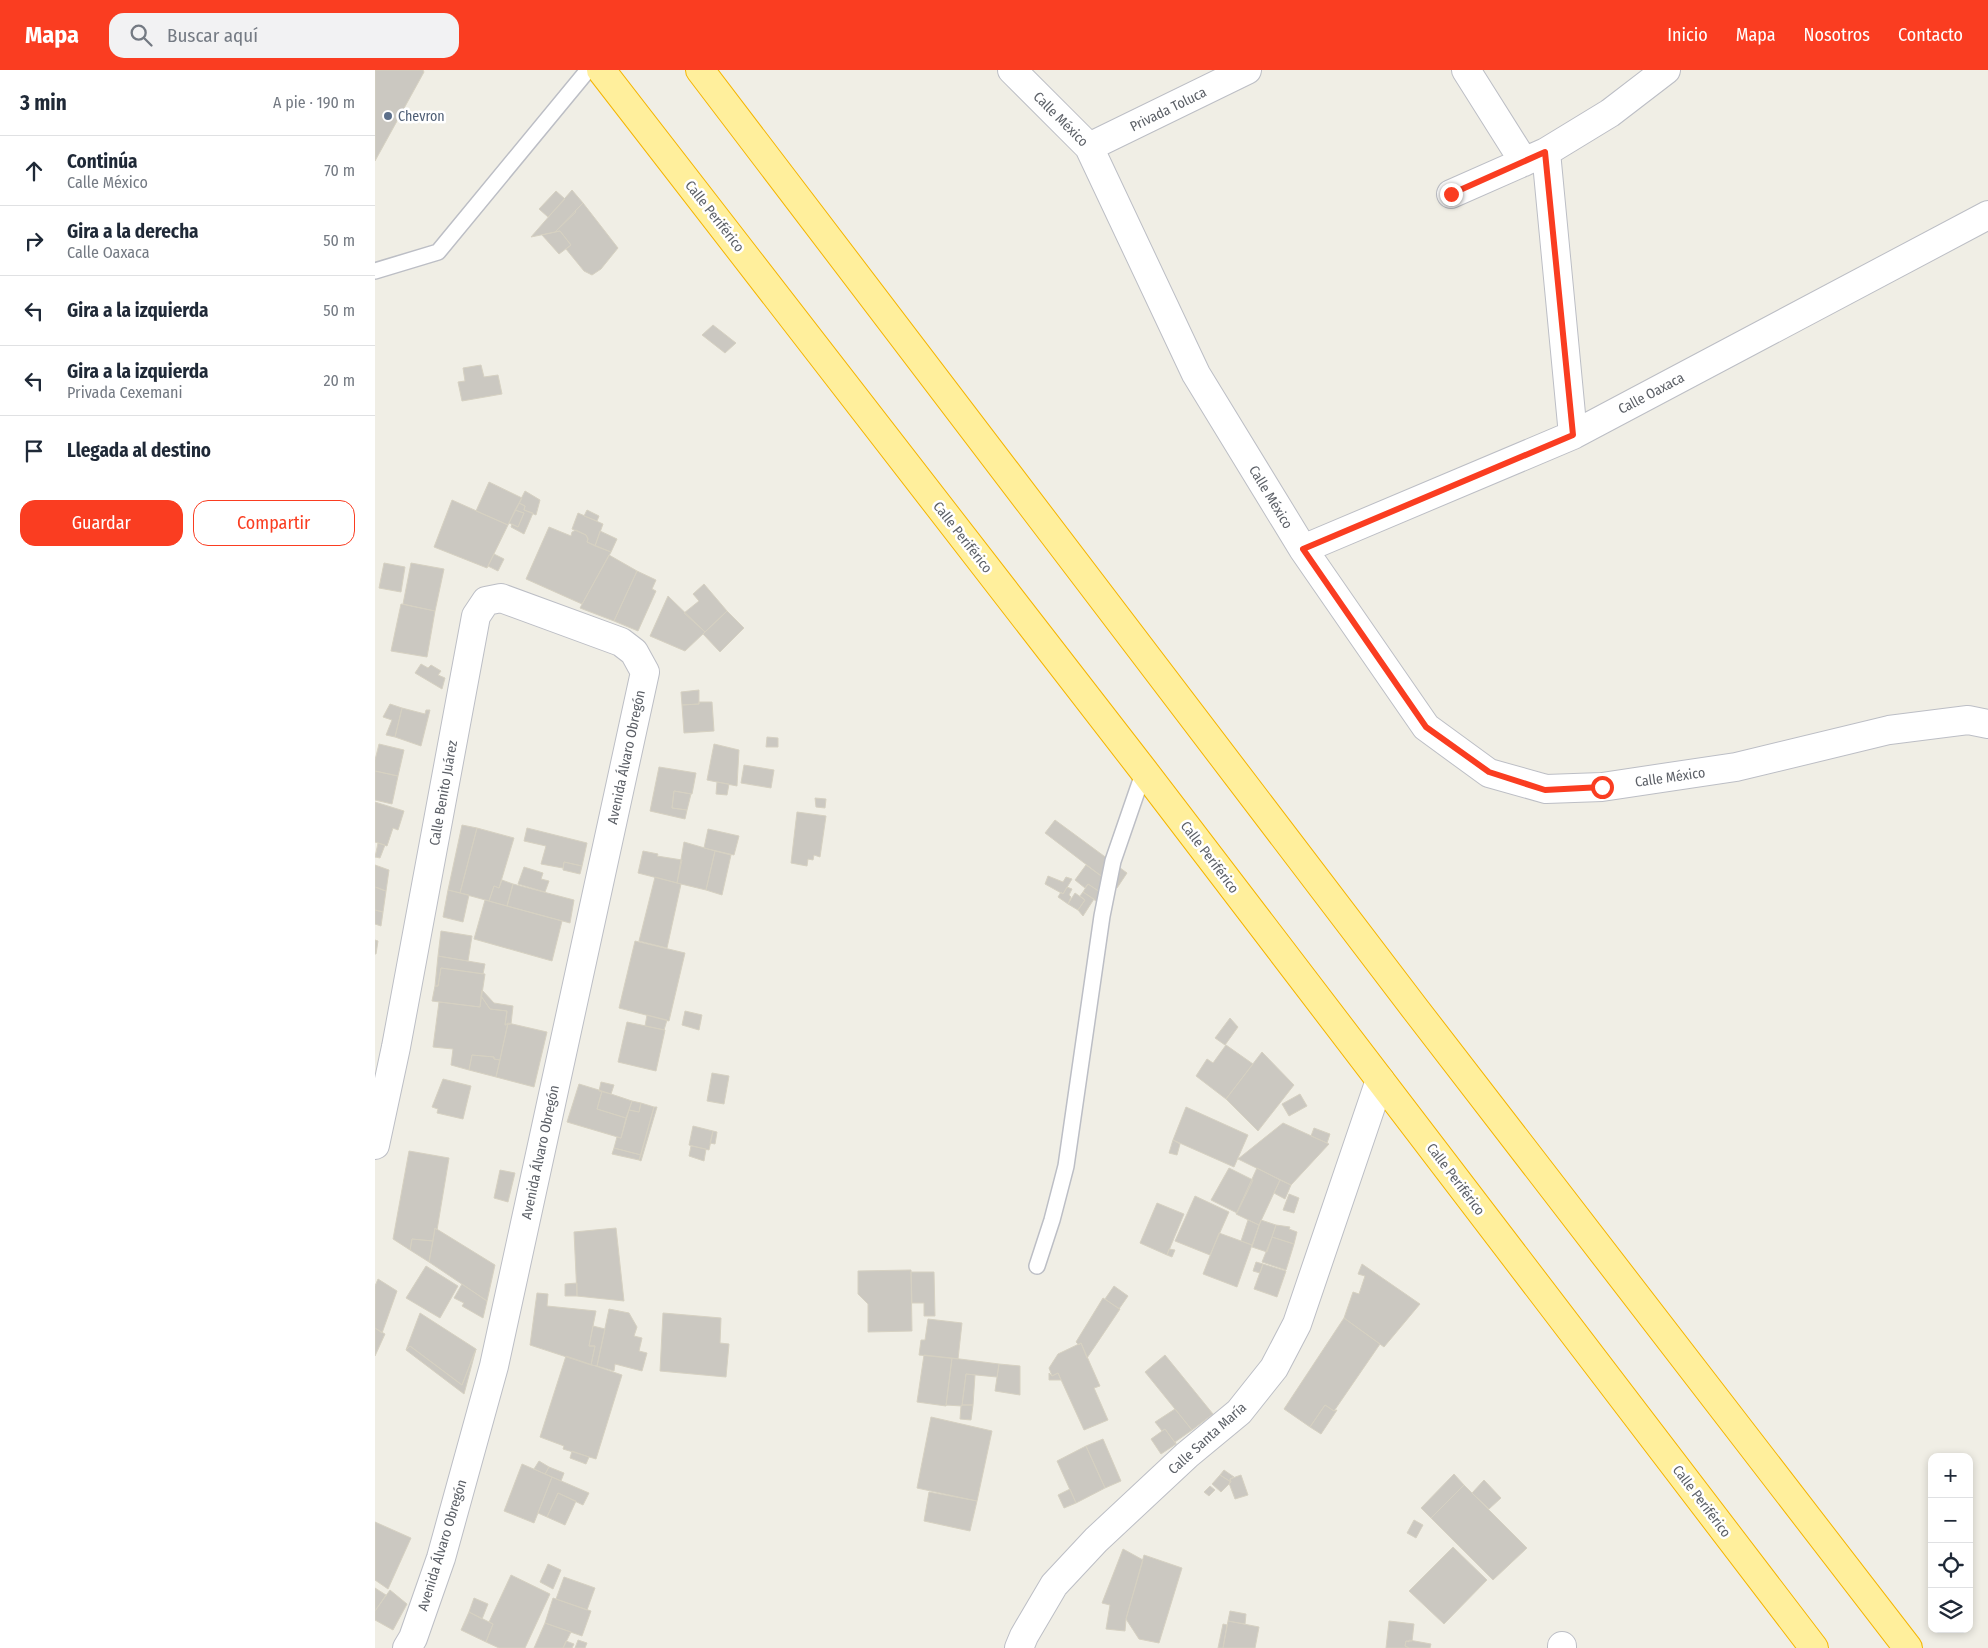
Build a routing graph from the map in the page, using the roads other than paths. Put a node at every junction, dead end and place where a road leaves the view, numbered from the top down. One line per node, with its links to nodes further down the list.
1 (588, 70): 12 (lane)
2 (601, 70): 17 (highway, Calle Periférico)
3 (700, 70): 24 (highway)
4 (1012, 70): 8 (street, Calle México)
5 (1247, 70): 8 (street, Privada Toluca)
6 (1466, 70): 9 (street)
7 (1665, 70): 9 (street)
8 (1089, 147): 14 (street, Calle México)
9 (1535, 157): 10 (street); 13 (street)
10 (1451, 194)
11 (1988, 215): 13 (street, Calle Oaxaca)
12 (375, 271)
13 (1573, 435): 14 (street, Calle Oaxaca)
14 (1303, 549): 16 (street, Calle México)
15 (635, 652): 19 (street, Calle Benito Juárez); 21 (street, Avenida Álvaro Obregón)
16 (1988, 724)
17 (1144, 771): 18 (highway, Calle Periférico); 20 (lane)
18 (1380, 1080): 22 (street, Calle Santa María); 23 (highway, Calle Periférico)
19 (375, 1145)
20 (1037, 1266)
21 (407, 1648)
22 (1019, 1648)
23 (1814, 1648)
24 (1908, 1648)

